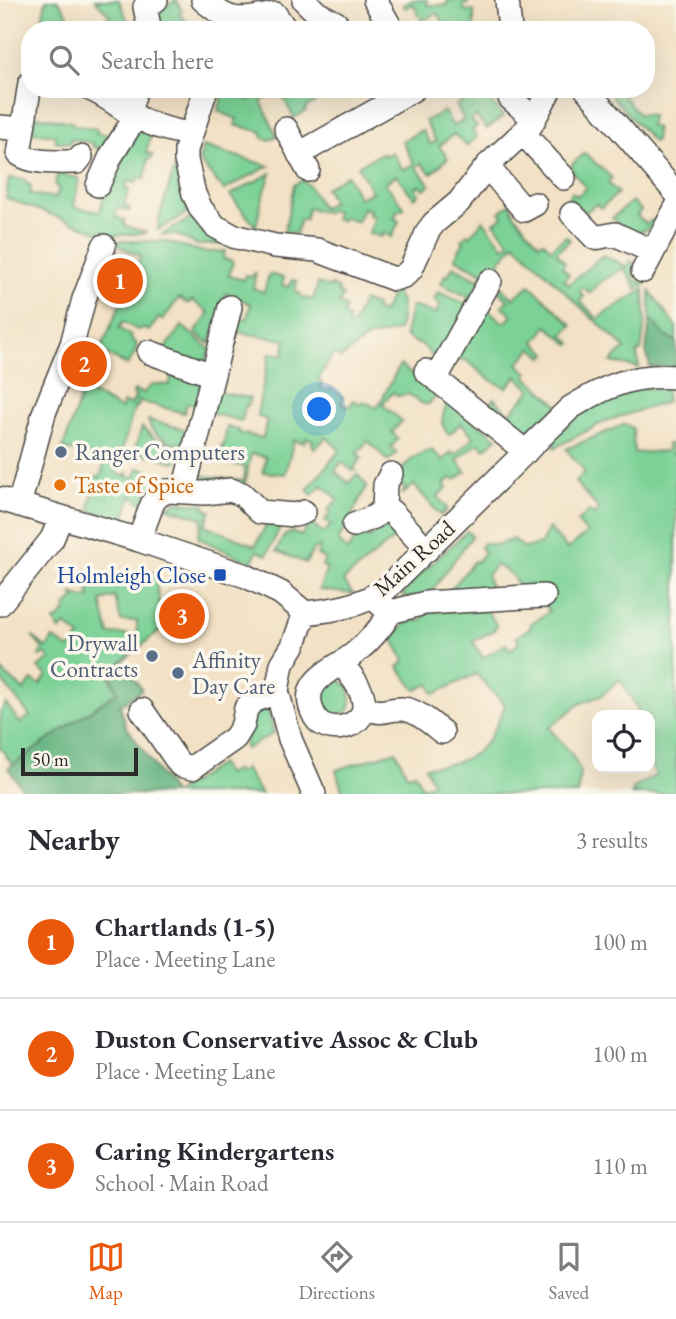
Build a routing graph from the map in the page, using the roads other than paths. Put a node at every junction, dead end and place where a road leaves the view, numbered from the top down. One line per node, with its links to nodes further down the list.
1 (156, 0): 7 (street)
2 (203, 0): 6 (street)
3 (304, 0): 9 (street)
4 (375, 0): 10 (street)
5 (507, 0): 11 (street)
6 (229, 16): 8 (street)
7 (148, 21)
8 (280, 21)
9 (331, 21)
10 (387, 21)
11 (509, 21)
12 (25, 98): 23 (street)
13 (108, 98): 20 (street)
14 (135, 98): 20 (street)
15 (203, 98): 24 (street)
16 (400, 98): 22 (street)
17 (511, 98): 21 (street)
18 (545, 98): 21 (street)
19 (594, 98): 29 (street)
20 (132, 114): 24 (street); 28 (street)
21 (529, 127): 26 (street); 27 (street)
22 (286, 129)
23 (13, 134): 25 (street)
24 (191, 134): 26 (street)
25 (80, 157)
26 (487, 166): 30 (street)
27 (564, 178)
28 (98, 185)
29 (676, 193)
30 (535, 204)
31 (676, 208): 32 (street)
32 (572, 214)
33 (104, 246): 42 (street)
34 (490, 281): 39 (street)
35 (230, 307): 37 (street)
36 (149, 352): 37 (street)
37 (212, 375): 41 (street)
38 (676, 377): 39 (street, Main Road)
39 (526, 452): 48 (street, Main Road)
40 (391, 474): 43 (street)
41 (184, 490): 44 (street); 47 (street)
42 (10, 502): 45 (street)
43 (383, 509): 46 (street); 48 (street)
44 (304, 512)
45 (61, 517): 47 (street); 51 (street)
46 (354, 525)
47 (139, 540): 53 (street)
48 (427, 550): 50 (street, Main Road)
49 (544, 596): 52 (street)
50 (372, 598): 52 (street); 53 (street, Main Road)
51 (0, 604)
52 (391, 612): 54 (street)
53 (305, 614): 55 (street)
54 (341, 663): 56 (street); 56 (street)
55 (277, 691): 57 (street); 59 (street)
56 (365, 708): 58 (street)
57 (142, 710)
58 (442, 732)
59 (314, 794)

